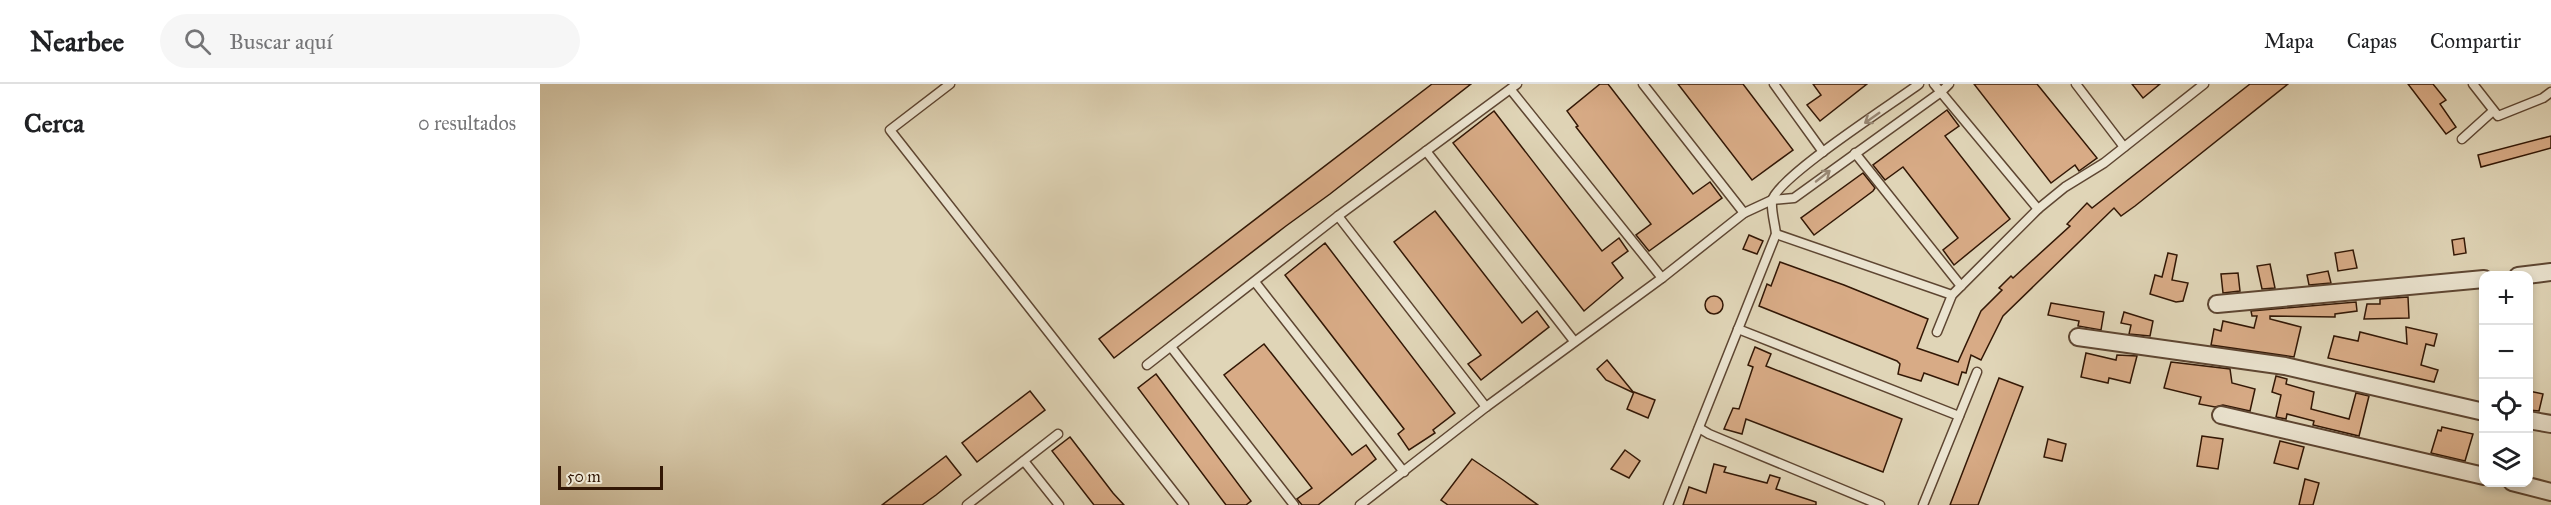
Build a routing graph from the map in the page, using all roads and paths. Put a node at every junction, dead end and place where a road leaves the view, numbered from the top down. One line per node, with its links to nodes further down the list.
1 (950, 84): 54 (lane)
2 (1643, 84): 21 (lane)
3 (1774, 84): 17 (lane)
4 (1919, 84): 17 (lane, one-way to 17)
5 (1934, 84): 11 (lane)
6 (1949, 84): 11 (lane)
7 (2076, 84): 15 (lane)
8 (2204, 84): 15 (lane)
9 (2473, 84): 13 (lane)
10 (1514, 87): 16 (lane); 26 (lane)
11 (1941, 92): 18 (lane); 20 (lane)
12 (2551, 92): 13 (lane)
13 (2493, 111): 14 (lane)
14 (2462, 139)
15 (2124, 147): 20 (lane)
16 (1426, 151): 22 (lane); 35 (lane)
17 (1823, 152): 19 (lane)
18 (1855, 153): 19 (lane, one-way to 18); 29 (lane)
19 (1772, 201): 21 (lane); 23 (lane)
20 (2038, 209): 29 (lane)
21 (1744, 213): 26 (lane)
22 (1338, 216): 28 (lane); 39 (lane)
23 (1776, 234): 30 (lane); 32 (lane)
24 (2551, 272): 25 (street)
25 (2533, 274)
26 (1662, 278): 35 (lane)
27 (2479, 279): 31 (street)
28 (1255, 282): 36 (lane); 48 (lane)
29 (1961, 286): 30 (lane)
30 (1952, 295): 33 (lane)
31 (2217, 304)
32 (1738, 329): 42 (lane); 45 (lane)
33 (1938, 332)
34 (2078, 337): 40 (street)
35 (1574, 341): 39 (lane)
36 (1171, 347): 37 (lane); 55 (lane)
37 (1147, 365)
38 (1977, 372): 42 (lane)
39 (1486, 407): 48 (lane)
40 (2479, 411)
41 (2222, 415): 49 (street)
42 (1959, 416): 59 (lane)
43 (2533, 421): 44 (street)
44 (2551, 424)
45 (1699, 428): 57 (lane); 58 (lane)
46 (1058, 434): 47 (lane)
47 (1024, 461): 52 (lane); 53 (lane)
48 (1404, 472): 56 (lane)
49 (2479, 475)
50 (2529, 487): 51 (street)
51 (2551, 492)
52 (967, 505)
53 (1059, 505)
54 (1184, 505)
55 (1294, 505)
56 (1360, 505)
57 (1668, 505)
58 (1880, 505)
59 (1923, 505)

